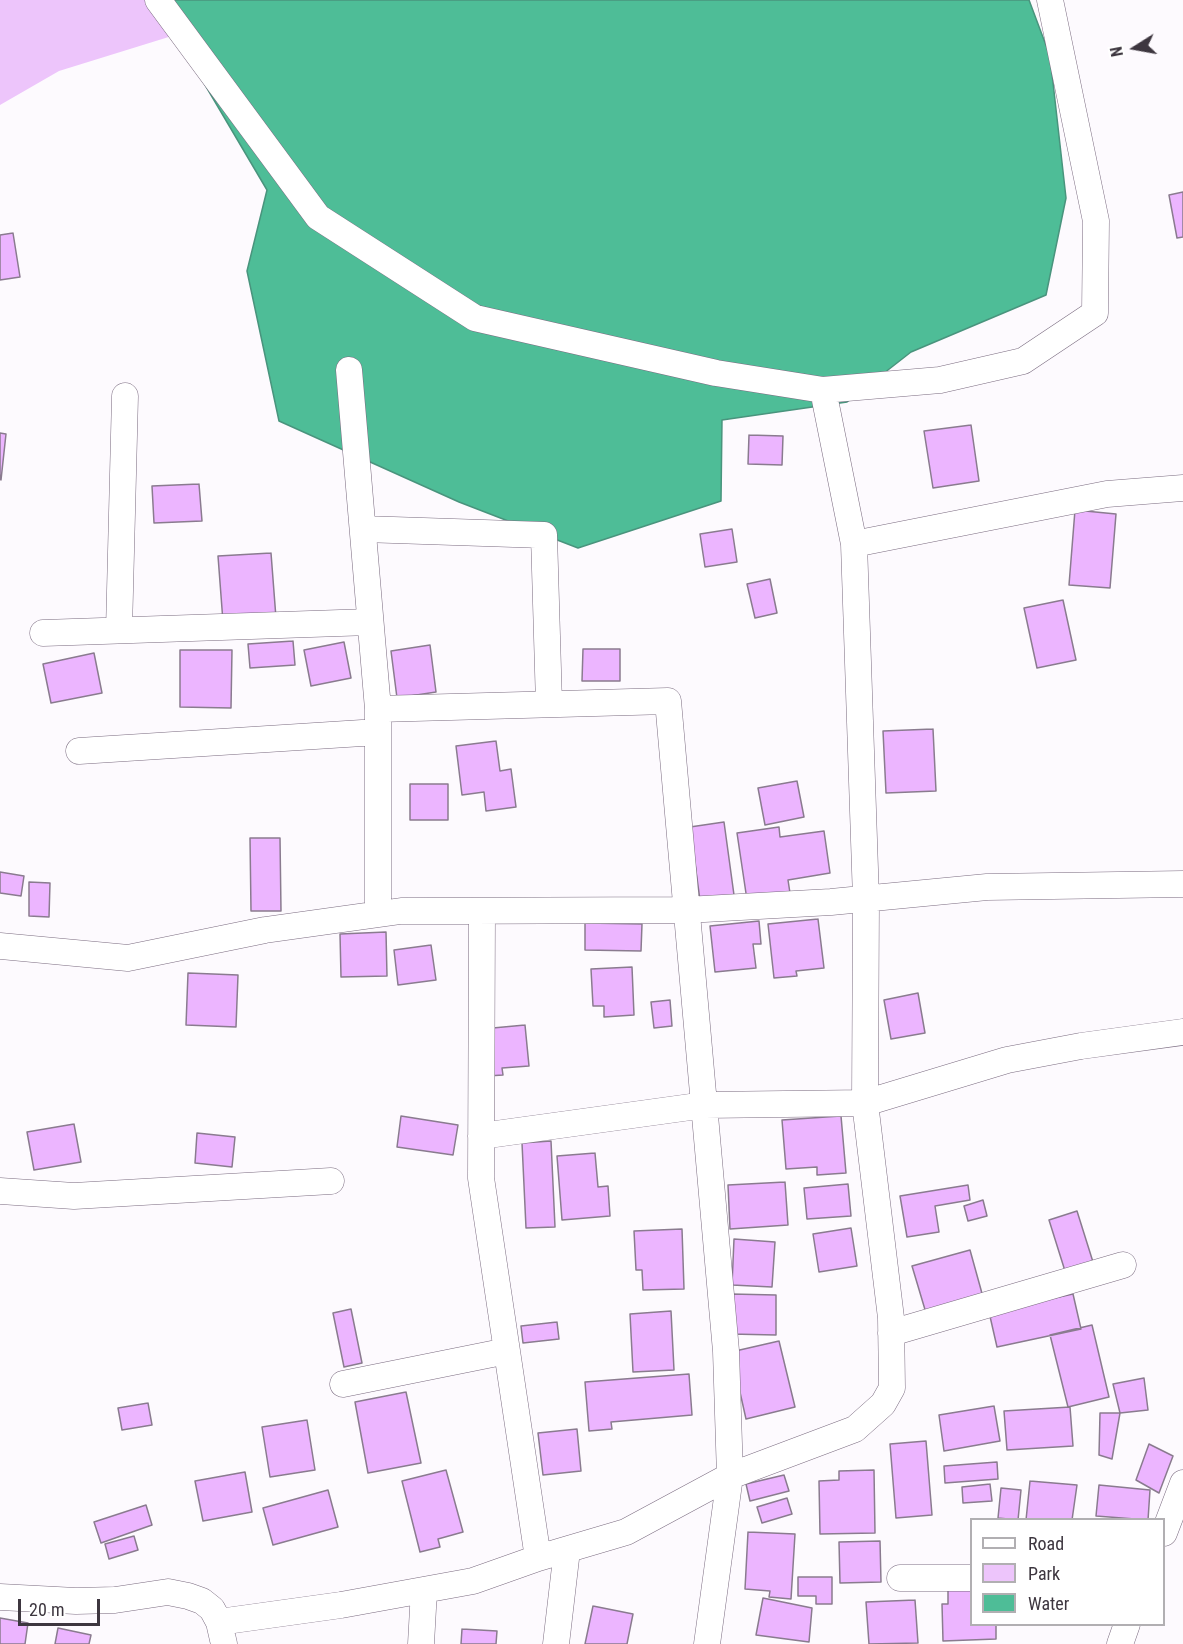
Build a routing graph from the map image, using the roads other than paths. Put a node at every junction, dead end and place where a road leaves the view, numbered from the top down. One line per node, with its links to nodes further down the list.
1 (158, 0): 4 (street)
2 (1050, 0): 4 (street)
3 (349, 370): 7 (street)
4 (823, 390): 8 (street)
5 (125, 396): 10 (street)
6 (1183, 488): 8 (street)
7 (363, 529): 9 (street); 12 (street)
8 (854, 544): 16 (street)
9 (370, 622): 10 (street); 13 (street)
10 (119, 630): 11 (street)
11 (43, 633)
12 (549, 704): 13 (street); 17 (street)
13 (378, 720): 14 (street); 19 (street)
14 (79, 751)
15 (1183, 884): 16 (street)
16 (866, 899): 17 (street); 22 (street)
17 (686, 910): 18 (street); 23 (street)
18 (482, 911): 19 (street); 24 (street)
19 (378, 914): 20 (street)
20 (0, 946)
21 (1183, 1032): 22 (street)
22 (865, 1103): 23 (street); 28 (street)
23 (705, 1105): 24 (street); 31 (street)
24 (482, 1136): 29 (street)
25 (331, 1181): 26 (street)
26 (0, 1191)
27 (1123, 1265): 28 (street)
28 (891, 1333): 31 (street)
29 (507, 1351): 30 (street); 35 (street)
30 (343, 1384)
31 (730, 1476): 34 (street); 44 (street)
32 (1183, 1483): 33 (street)
33 (1165, 1530)
34 (567, 1550): 35 (street); 43 (street)
35 (538, 1558): 38 (street)
36 (900, 1578): 37 (street)
37 (970, 1578)
38 (424, 1590): 41 (street); 42 (street)
39 (0, 1598): 41 (street)
40 (1126, 1626): 45 (street)
41 (222, 1633)
42 (421, 1644)
43 (556, 1644)
44 (707, 1644)
45 (1120, 1644)

